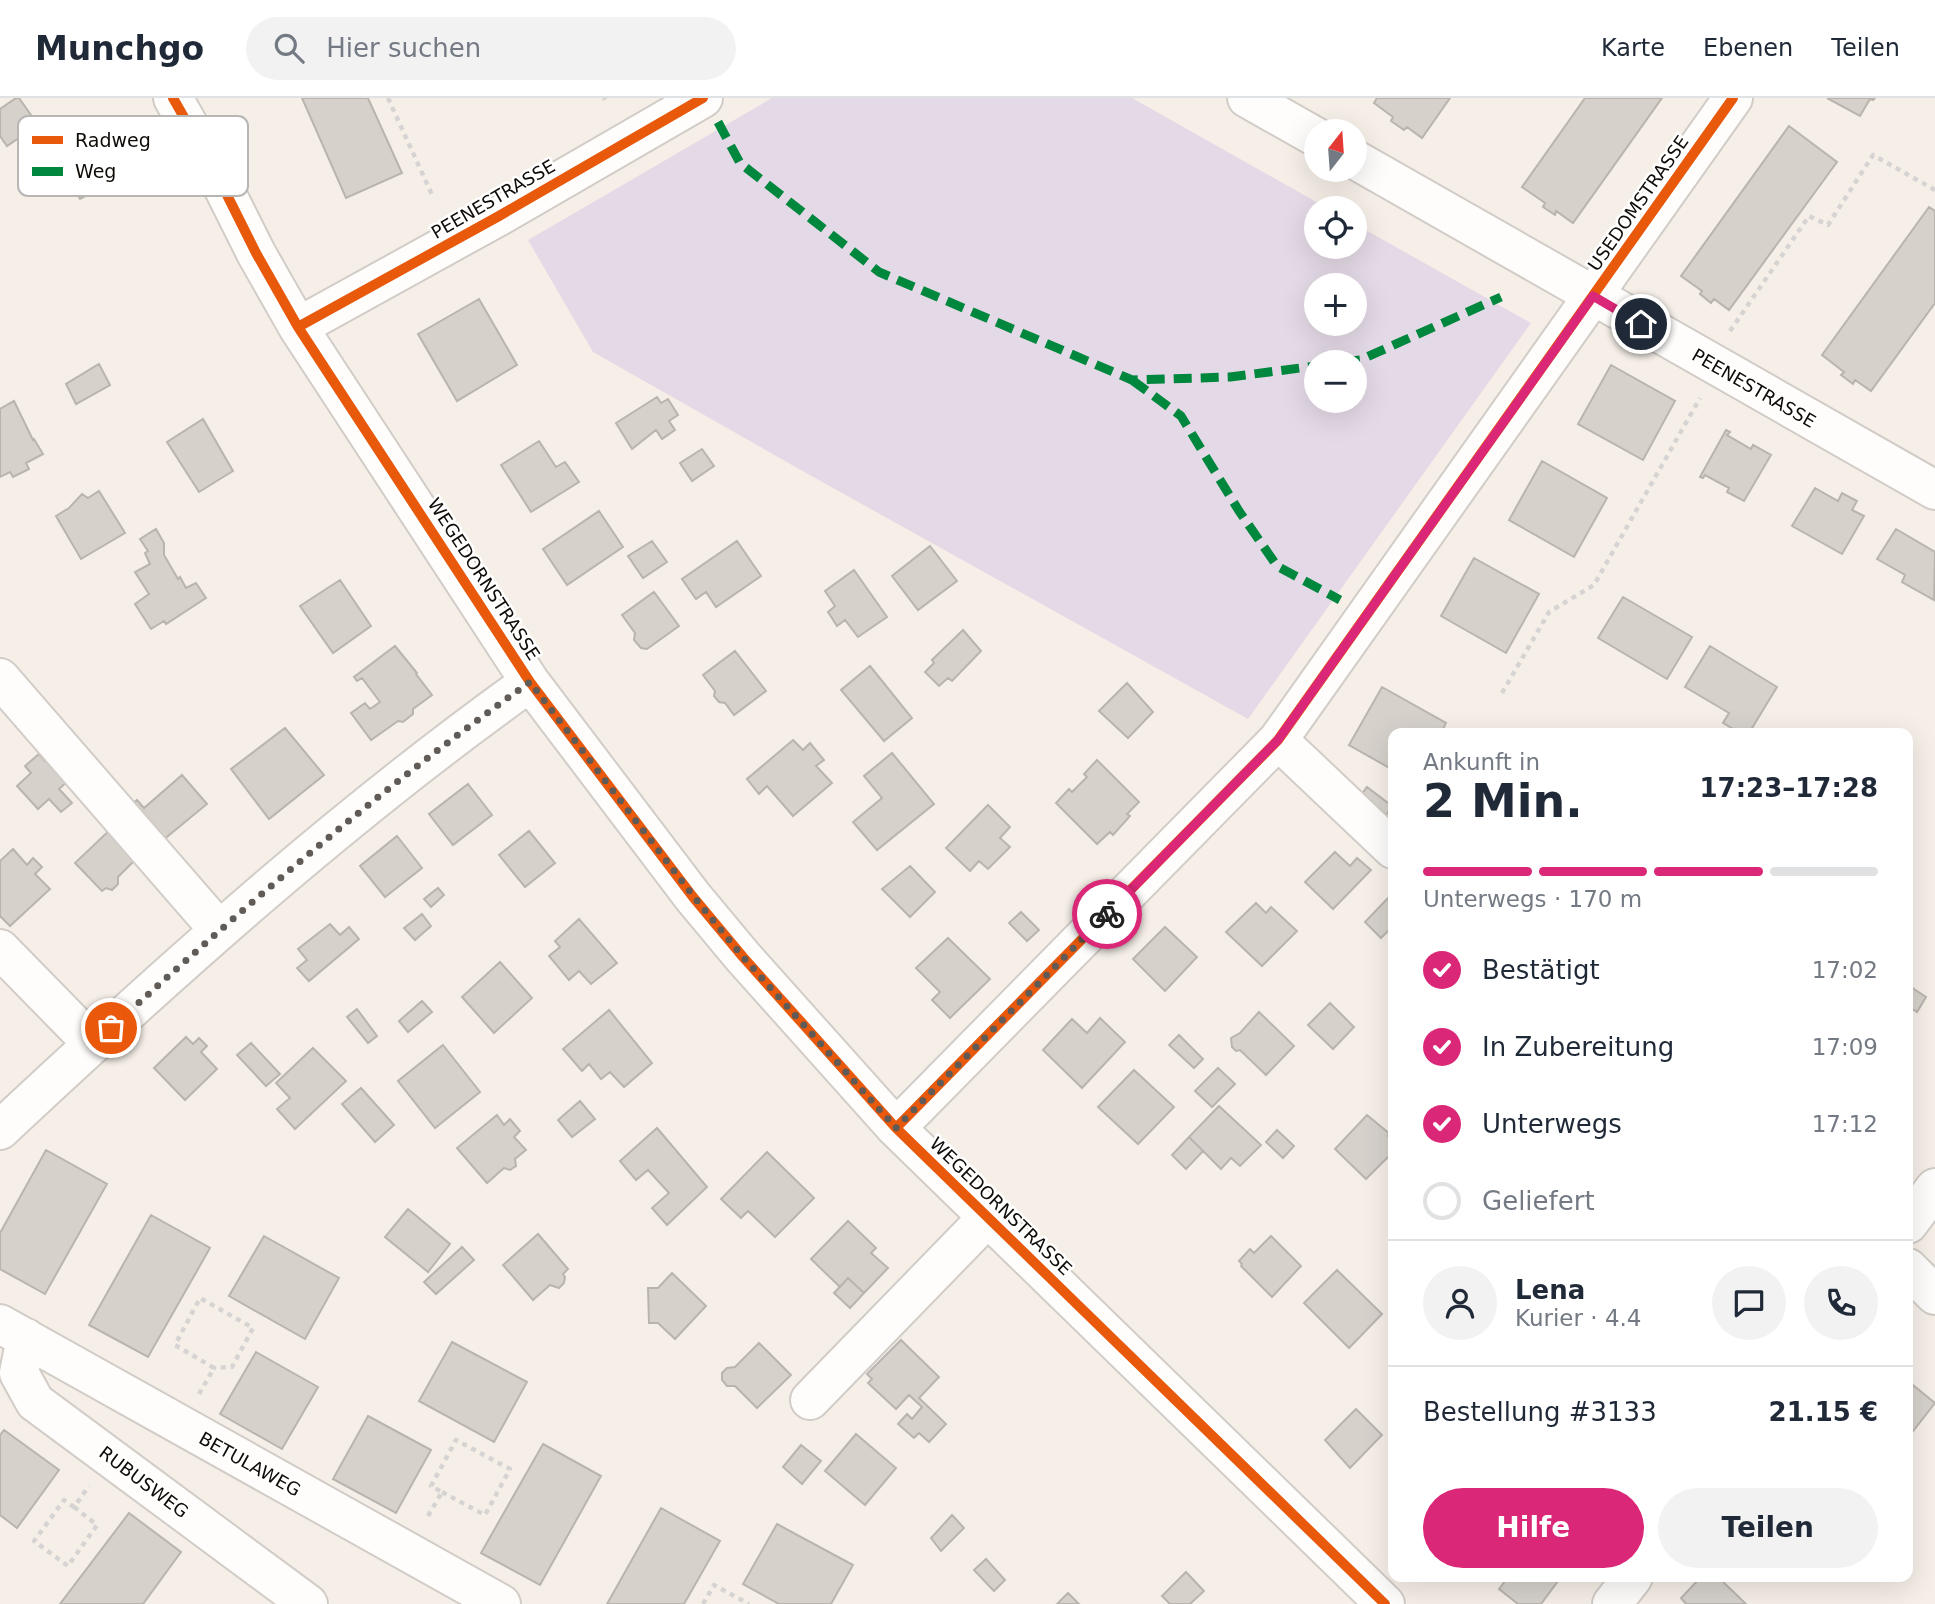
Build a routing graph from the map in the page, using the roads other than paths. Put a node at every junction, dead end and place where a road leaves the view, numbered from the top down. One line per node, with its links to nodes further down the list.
1 (173, 98): 6 (street, WEGEDORNSTRASSE)
2 (197, 98): 7 (street, WEGEDORNSTRASSE)
3 (703, 98): 12 (street, PEENESTRASSE)
4 (1247, 98): 8 (street)
5 (1733, 98): 11 (street, USEDOMSTRASSE)
6 (183, 116)
7 (202, 116)
8 (1304, 130)
9 (1367, 166): 11 (street, PEENESTRASSE)
10 (228, 196): 12 (street, WEGEDORNSTRASSE)
11 (1593, 296): 13 (street, PEENESTRASSE); 16 (street, USEDOMSTRASSE)
12 (298, 327): 15 (street, WEGEDORNSTRASSE)
13 (1935, 490)
14 (0, 678): 18 (street)
15 (530, 682): 18 (street); 21 (street, WEGEDORNSTRASSE)
16 (1278, 740): 17 (street); 21 (street, USEDOMSTRASSE)
17 (1388, 844)
18 (219, 930): 20 (street)
19 (0, 949): 20 (street)
20 (93, 1044): 22 (street)
21 (896, 1128): 24 (street, WEGEDORNSTRASSE)
22 (0, 1130)
23 (1935, 1188): 25 (street)
24 (988, 1217): 29 (street); 33 (street, WEGEDORNSTRASSE)
25 (1913, 1217)
26 (1913, 1273): 27 (street)
27 (1935, 1295)
28 (13, 1331): 31 (street, RUBUSWEG); 32 (street, BETULAWEG)
29 (810, 1400)
30 (1629, 1582): 34 (street)
31 (308, 1604)
32 (501, 1604)
33 (1385, 1604)
34 (1612, 1604)

